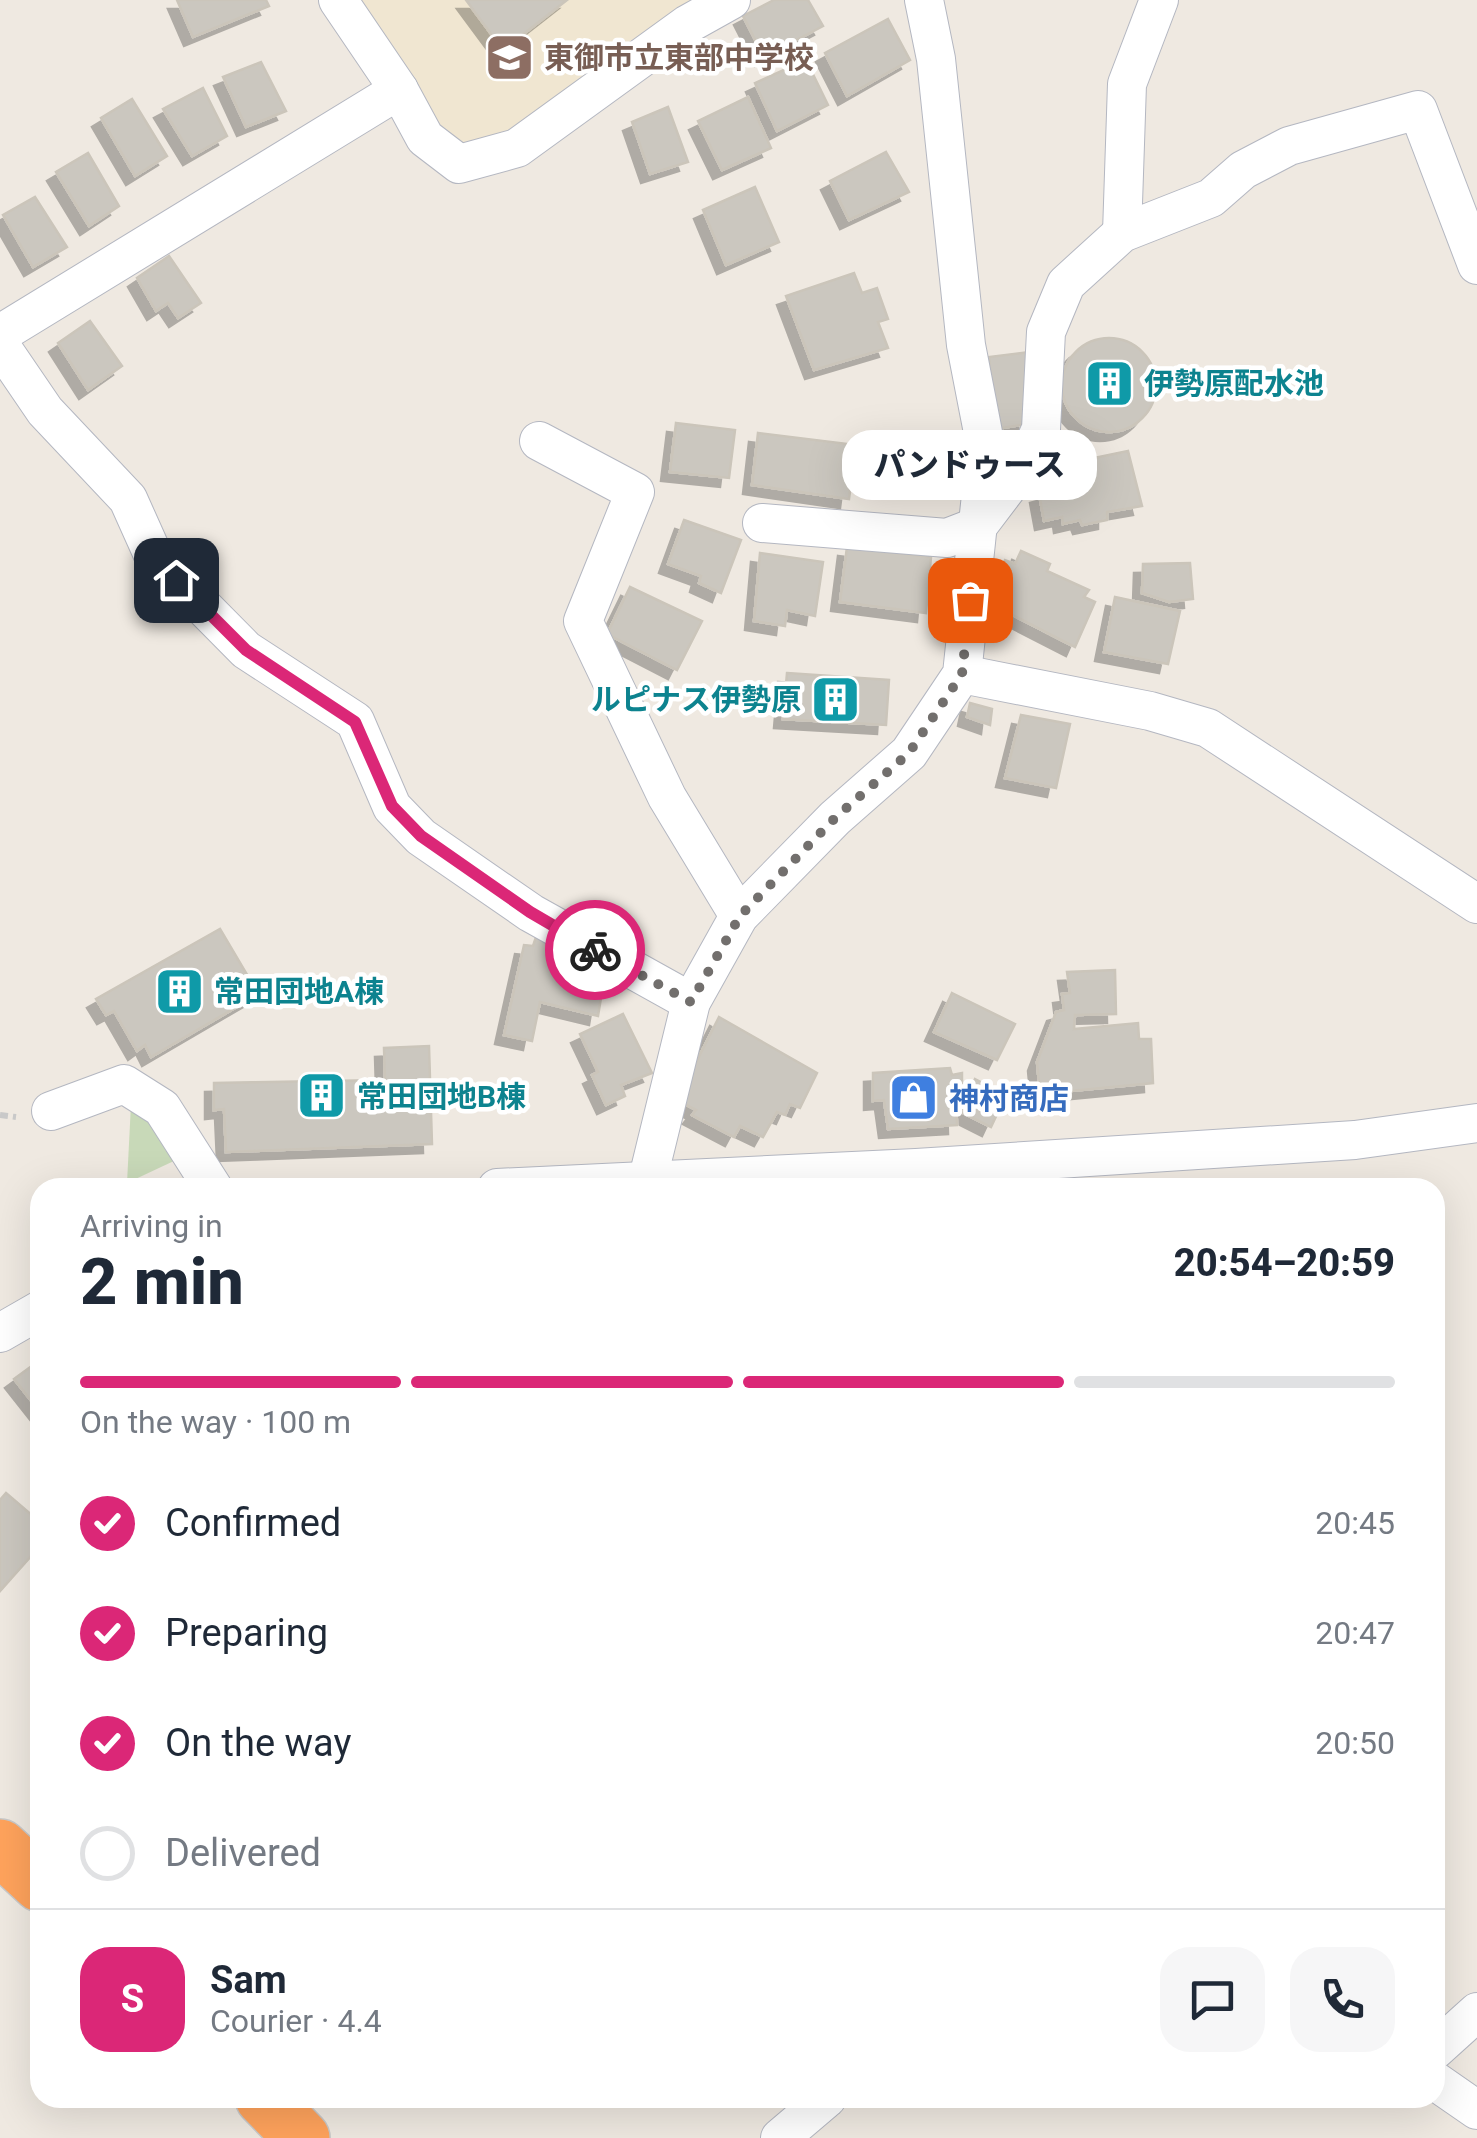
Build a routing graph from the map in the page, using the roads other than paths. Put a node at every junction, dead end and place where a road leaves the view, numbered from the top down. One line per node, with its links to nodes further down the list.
1 (338, 0): 5 (street)
2 (730, 0): 5 (street)
3 (924, 0): 12 (street)
4 (1159, 0): 6 (street)
5 (399, 90): 8 (street)
6 (1122, 233): 7 (street); 12 (street)
7 (1477, 264)
8 (0, 334)
9 (0, 345): 16 (street)
10 (539, 441): 15 (street)
11 (762, 523): 12 (street)
12 (978, 526): 13 (street)
13 (962, 674): 14 (street); 15 (street)
14 (1477, 904)
15 (740, 916): 16 (street)
16 (691, 1002): 20 (street)
17 (51, 1111): 19 (street)
18 (1477, 1123): 20 (street)
19 (207, 1178)
20 (648, 1178)
21 (30, 1316): 22 (street)
22 (0, 1333)
23 (0, 1847): 24 (highway)
24 (30, 1875)
25 (1477, 2012): 26 (street)
26 (1445, 2041)
27 (1445, 2088): 30 (street)
28 (273, 2108): 31 (highway)
29 (815, 2108): 32 (street)
30 (1477, 2110)
31 (302, 2138)
32 (780, 2138)

